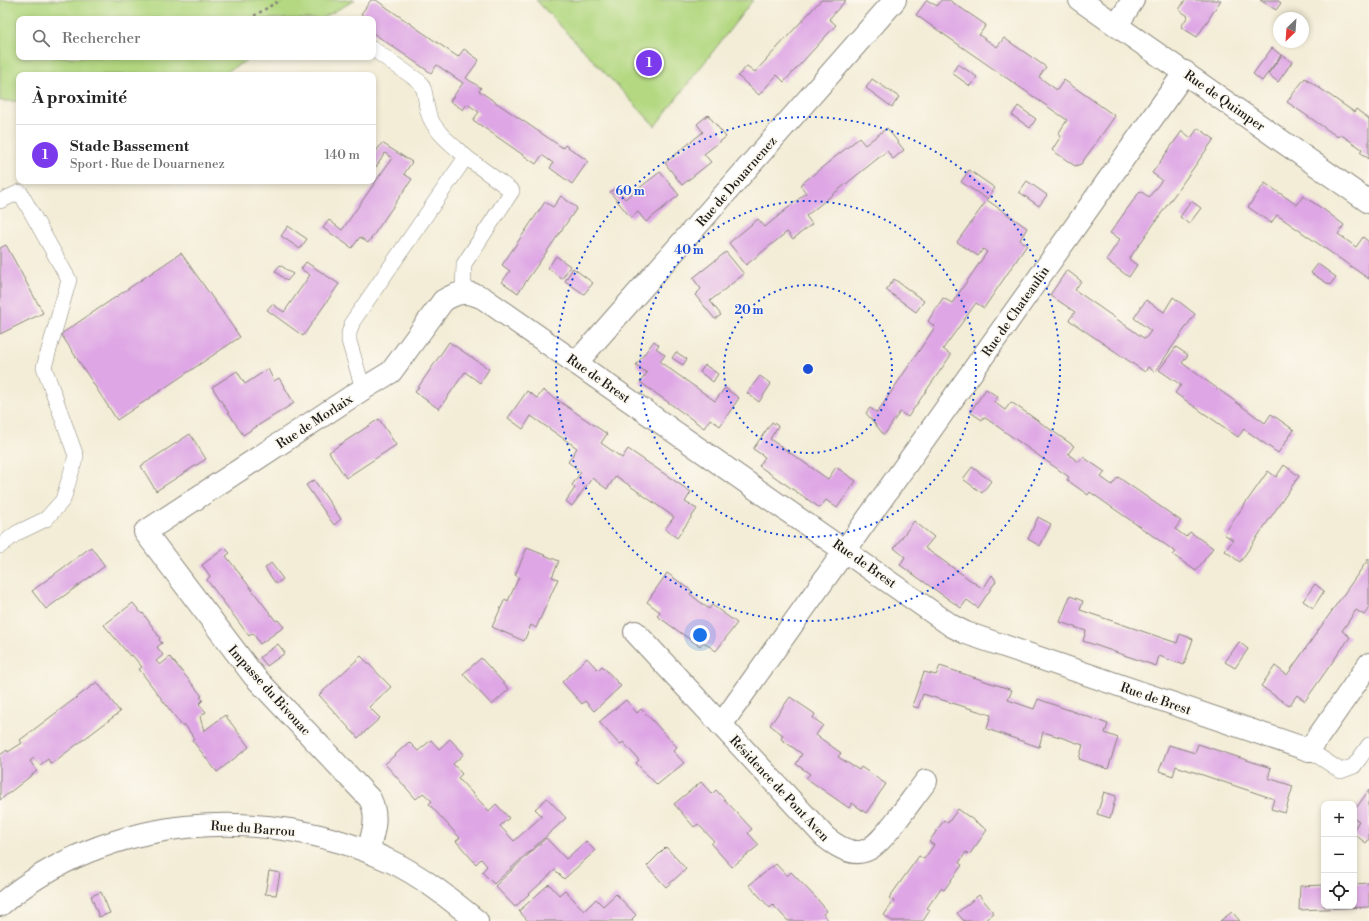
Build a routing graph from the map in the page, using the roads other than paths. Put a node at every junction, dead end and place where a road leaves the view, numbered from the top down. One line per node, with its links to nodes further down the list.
1 (895, 0): 11 (street, Rue de Douarnenez)
2 (1080, 0): 4 (street, Rue de Quimper)
3 (1133, 0): 4 (street)
4 (1117, 25): 6 (street, Rue de Quimper)
5 (376, 51): 7 (lane)
6 (1185, 72): 9 (street, Rue de Quimper); 15 (street, Rue de Chateaulin)
7 (466, 157): 10 (lane); 12 (lane)
8 (0, 201): 14 (lane)
9 (1369, 202)
10 (463, 292): 11 (street, Rue de Brest); 12 (street, Rue de Morlaix)
11 (577, 362): 15 (street, Rue de Brest)
12 (363, 389): 13 (street, Rue de Morlaix)
13 (145, 532): 22 (street, Impasse du Bivouac)
14 (0, 546)
15 (846, 550): 18 (street, Résidence de Pont Aven); 20 (street, Rue de Brest)
16 (635, 632): 18 (street, Résidence de Pont Aven)
17 (1369, 664): 20 (street)
18 (721, 725): 21 (street, Résidence de Pont Aven)
19 (1369, 745): 20 (lane)
20 (1310, 750)
21 (926, 781)
22 (368, 851): 23 (street, Rue du Barrou); 24 (street, Rue du Barrou)
23 (0, 905)
24 (477, 921)

